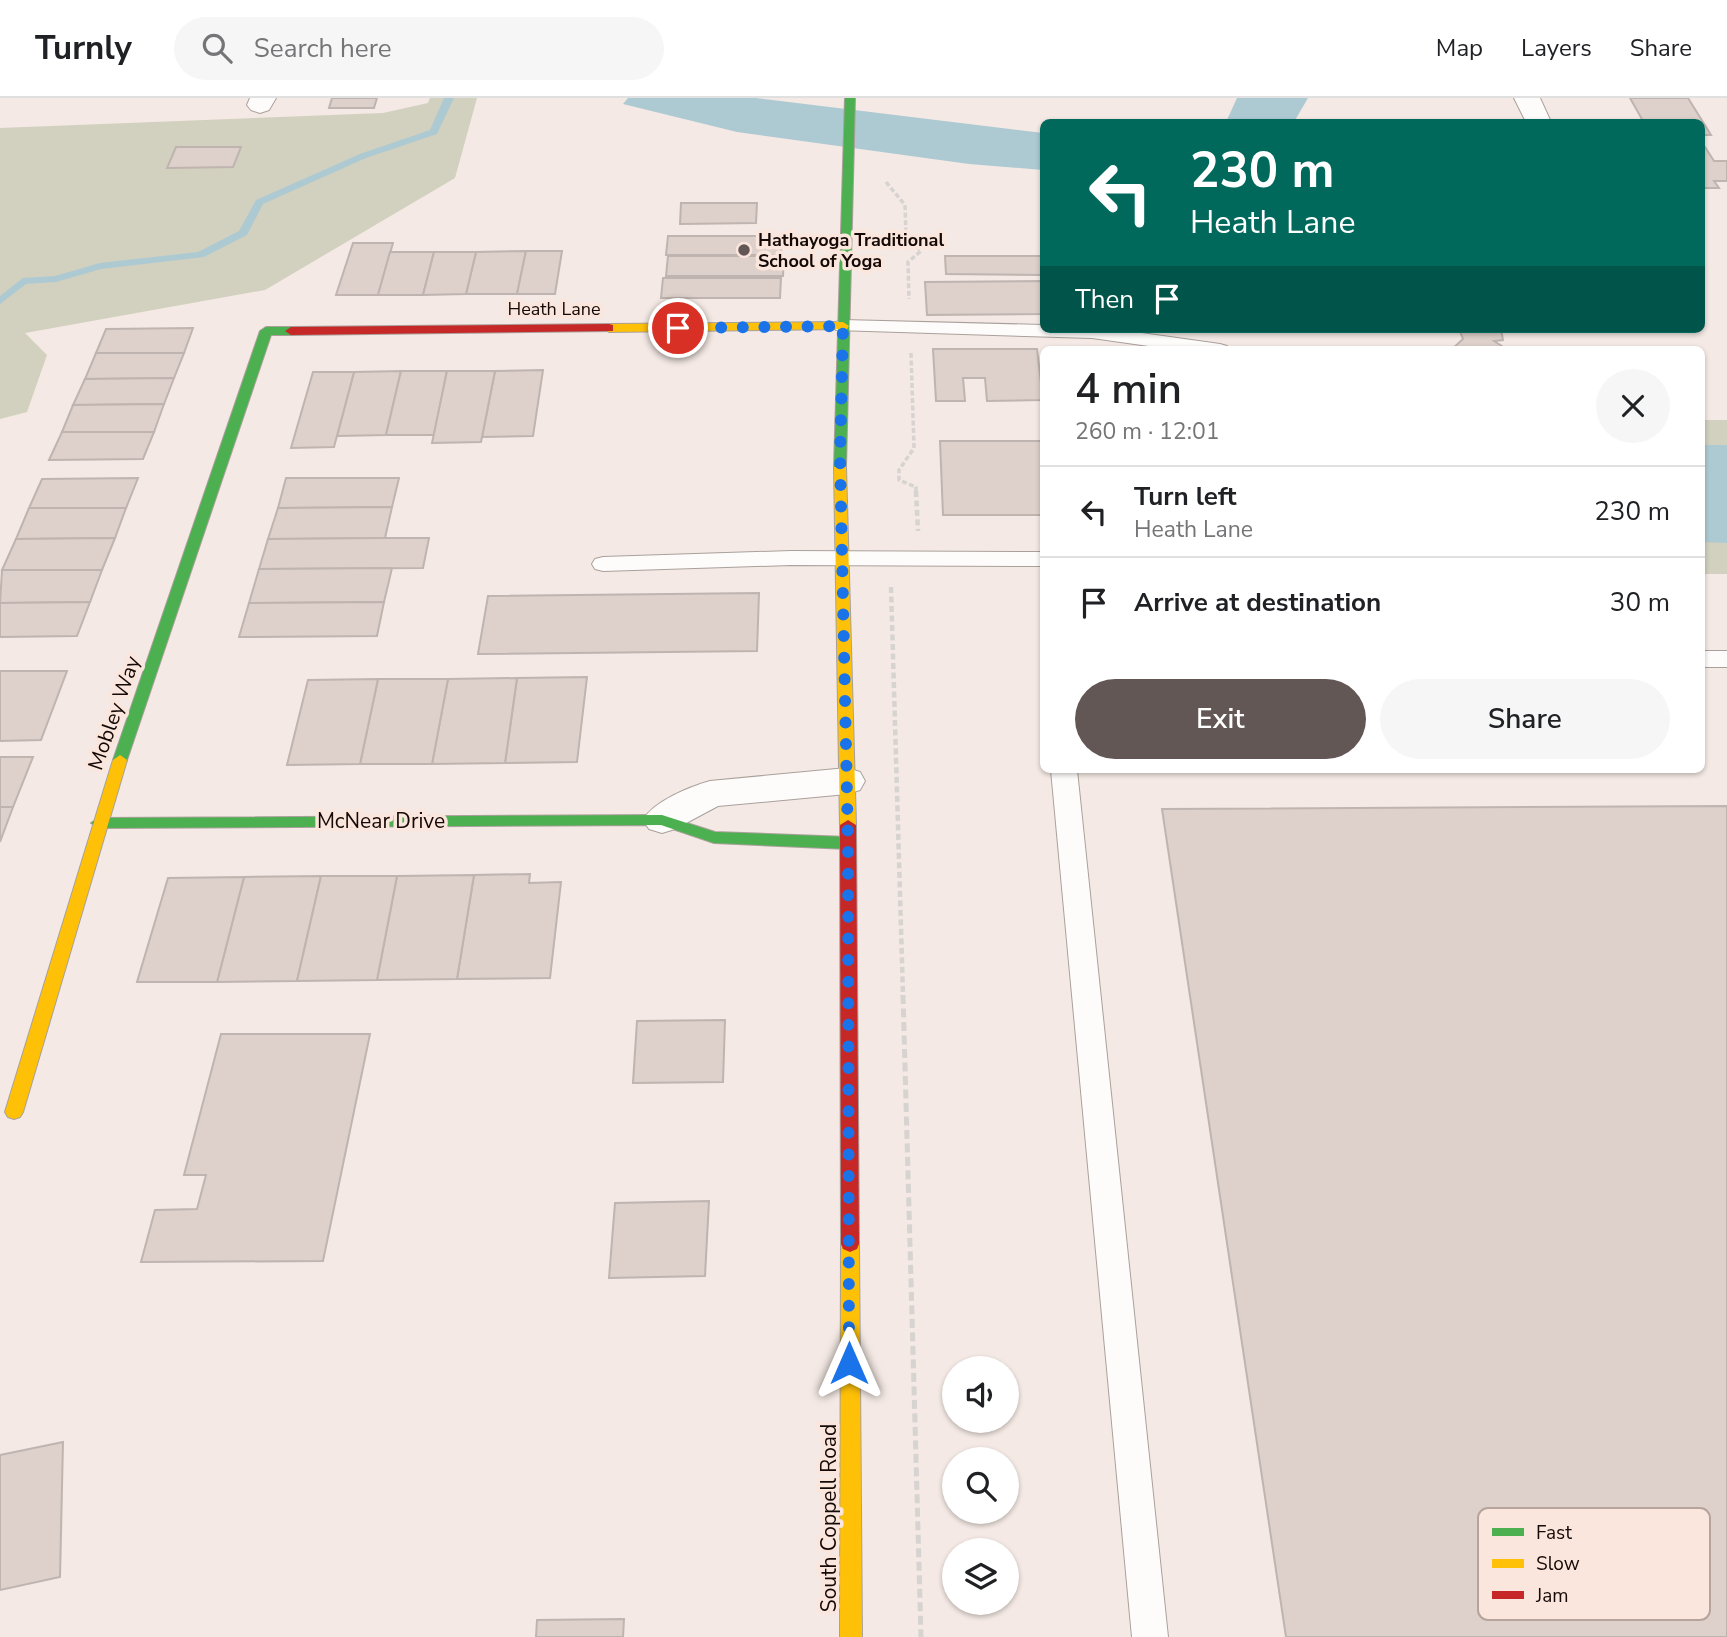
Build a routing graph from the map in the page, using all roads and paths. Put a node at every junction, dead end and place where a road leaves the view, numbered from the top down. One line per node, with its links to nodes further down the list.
1 (850, 98): 5 (street, South Coppell Road)
2 (1527, 98): 3 (street)
3 (1537, 119)
4 (883, 176): 6 (path)
5 (843, 326): 6 (lane); 7 (street, Heath Lane); 13 (street, South Coppell Road)
6 (910, 327): 8 (lane); 11 (path)
7 (266, 331): 20 (street, Mobley Way)
8 (1040, 331)
9 (1099, 333): 10 (lane)
10 (1192, 346)
11 (919, 559): 12 (lane); 13 (lane); 24 (path)
12 (1040, 559)
13 (842, 561): 14 (lane); 18 (street, South Coppell Road)
14 (603, 564)
15 (1705, 659): 16 (lane)
16 (1727, 659)
17 (1064, 773): 25 (lane)
18 (846, 781): 19 (street, McNear Drive); 21 (street, South Coppell Road)
19 (662, 820): 20 (street, McNear Drive); 21 (street, McNear Drive)
20 (99, 823): 22 (street, Mobley Way)
21 (848, 843): 23 (street, South Coppell Road)
22 (13, 1112)
23 (850, 1637)
24 (921, 1637)
25 (1150, 1637)

